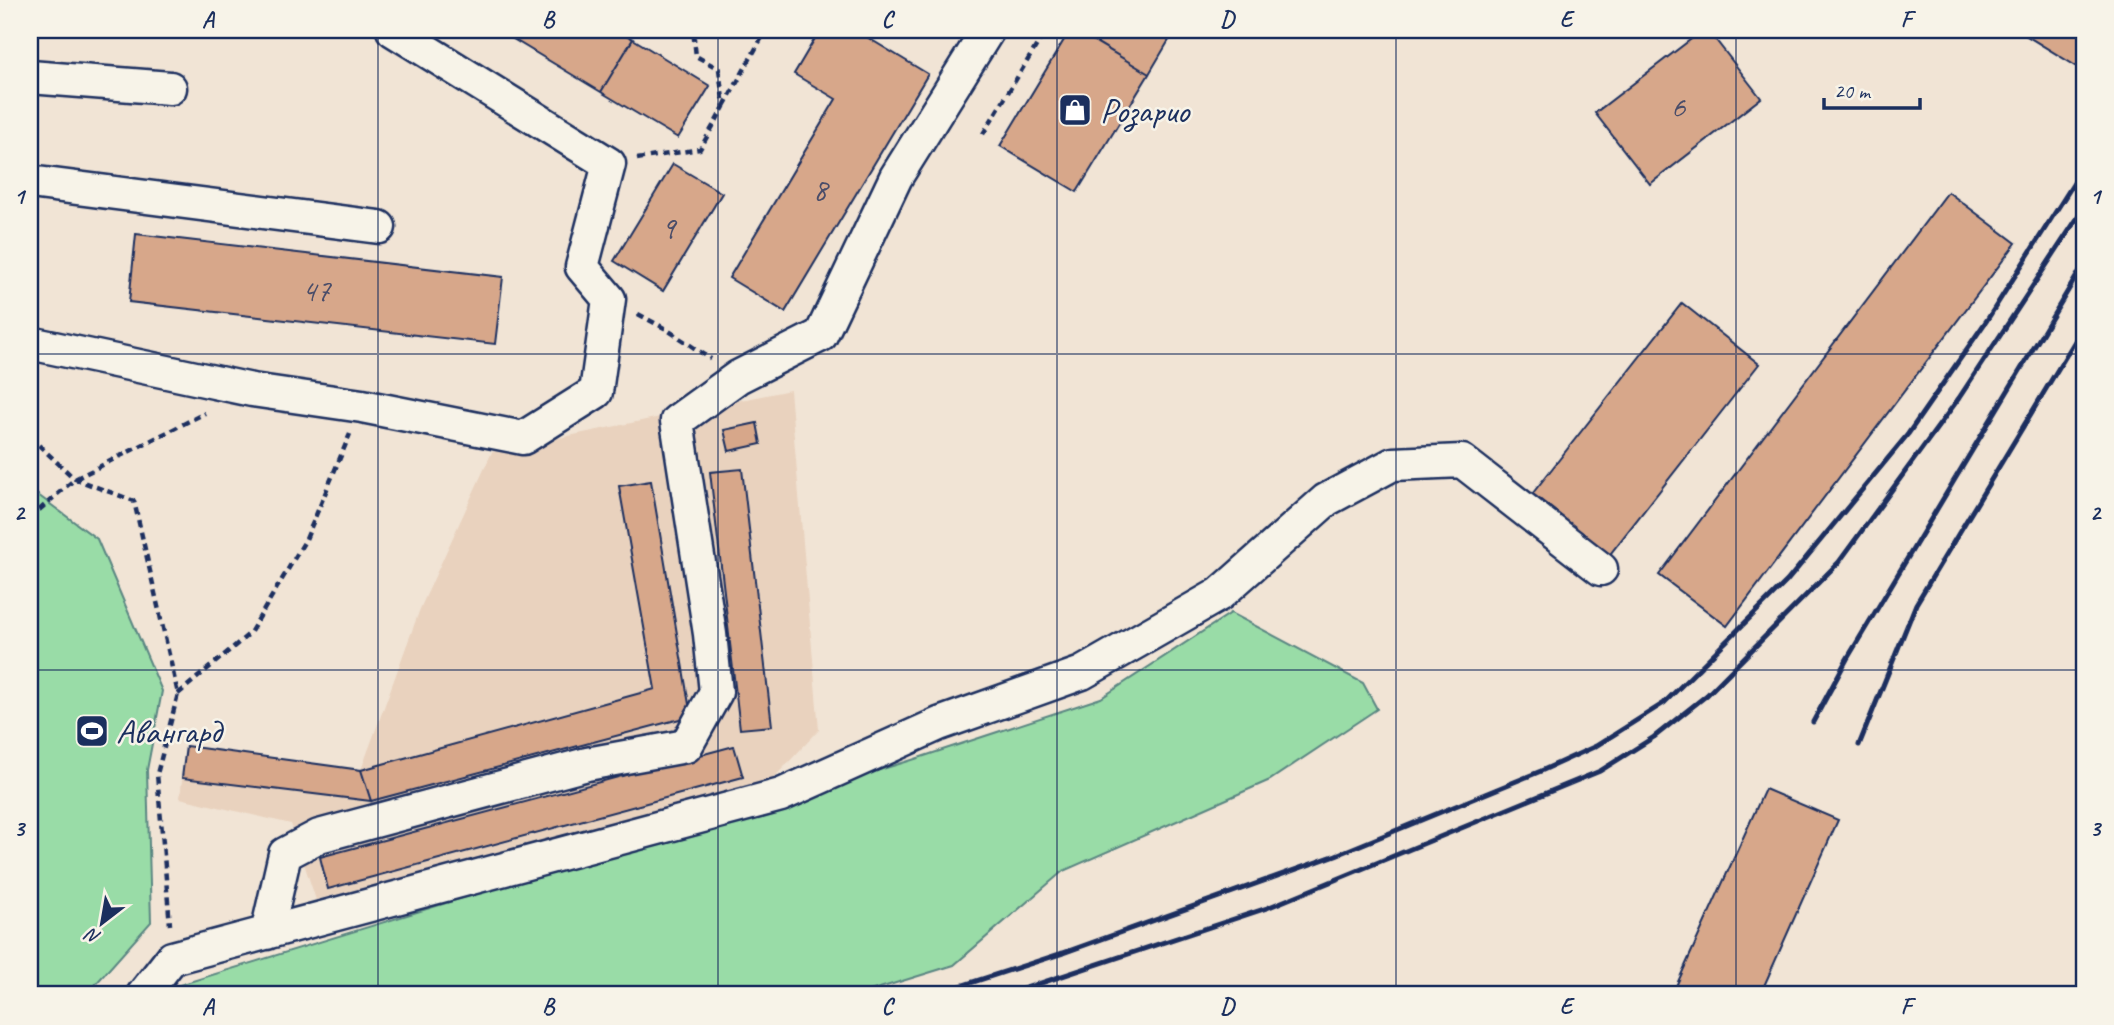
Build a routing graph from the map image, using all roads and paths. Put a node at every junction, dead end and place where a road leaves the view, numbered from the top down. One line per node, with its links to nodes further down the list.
1 (393, 30): 10 (street)
2 (693, 30): 8 (path)
3 (766, 30): 8 (path)
4 (988, 30): 15 (street)
5 (1046, 30): 9 (path)
6 (30, 77): 7 (street)
7 (170, 88)
8 (724, 107): 10 (path)
9 (983, 134)
10 (609, 164): 13 (street)
11 (30, 182): 12 (street)
12 (379, 227)
13 (609, 299): 15 (path); 17 (street)
14 (30, 343): 16 (street)
15 (738, 377): 23 (street)
16 (252, 390): 17 (street); 19 (path)
17 (362, 406): 22 (path)
18 (30, 437): 19 (path)
19 (75, 478): 20 (path); 22 (path)
20 (30, 518)
21 (1601, 569): 23 (street)
22 (177, 694): 24 (path)
23 (267, 933): 24 (street)
24 (173, 958): 25 (street)
25 (143, 995)

